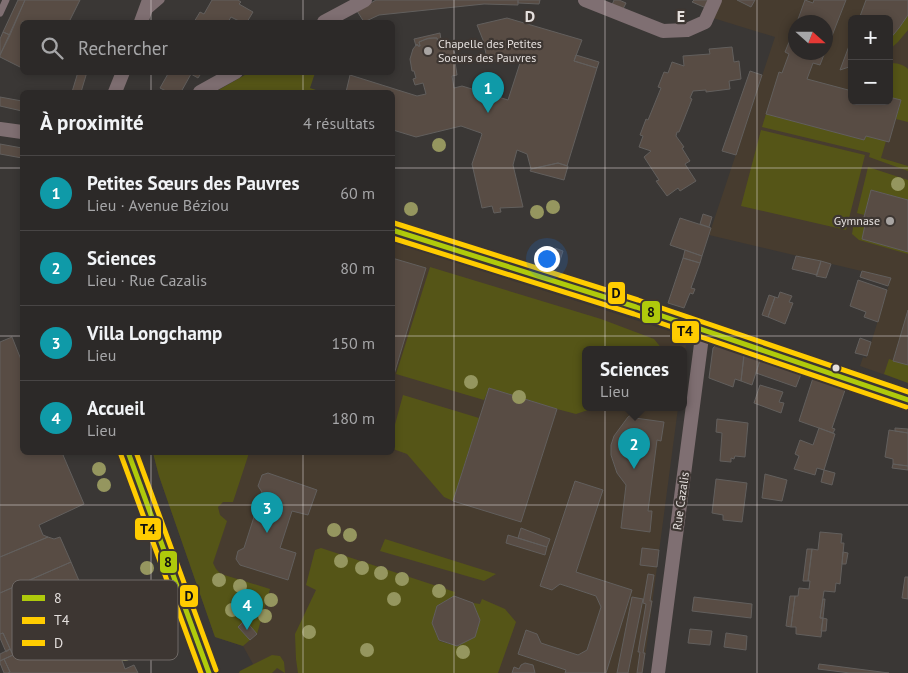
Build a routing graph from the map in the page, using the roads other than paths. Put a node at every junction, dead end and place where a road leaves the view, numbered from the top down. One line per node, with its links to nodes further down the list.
1 (6, 0): 7 (lane)
2 (149, 0): 8 (street)
3 (161, 0): 8 (lane)
4 (365, 0): 9 (street)
5 (584, 0): 6 (street)
6 (715, 0)
7 (0, 13)
8 (142, 19)
9 (328, 20)
10 (121, 75): 12 (street)
11 (231, 75): 13 (street)
12 (116, 90)
13 (204, 90)
14 (0, 129): 15 (street)
15 (20, 132)
16 (395, 231): 17 (street)
17 (704, 329): 18 (street); 23 (street, Rue Cazalis)
18 (908, 400)
19 (129, 455): 20 (street)
20 (174, 580)
21 (178, 590): 22 (street)
22 (208, 673)
23 (658, 673)

